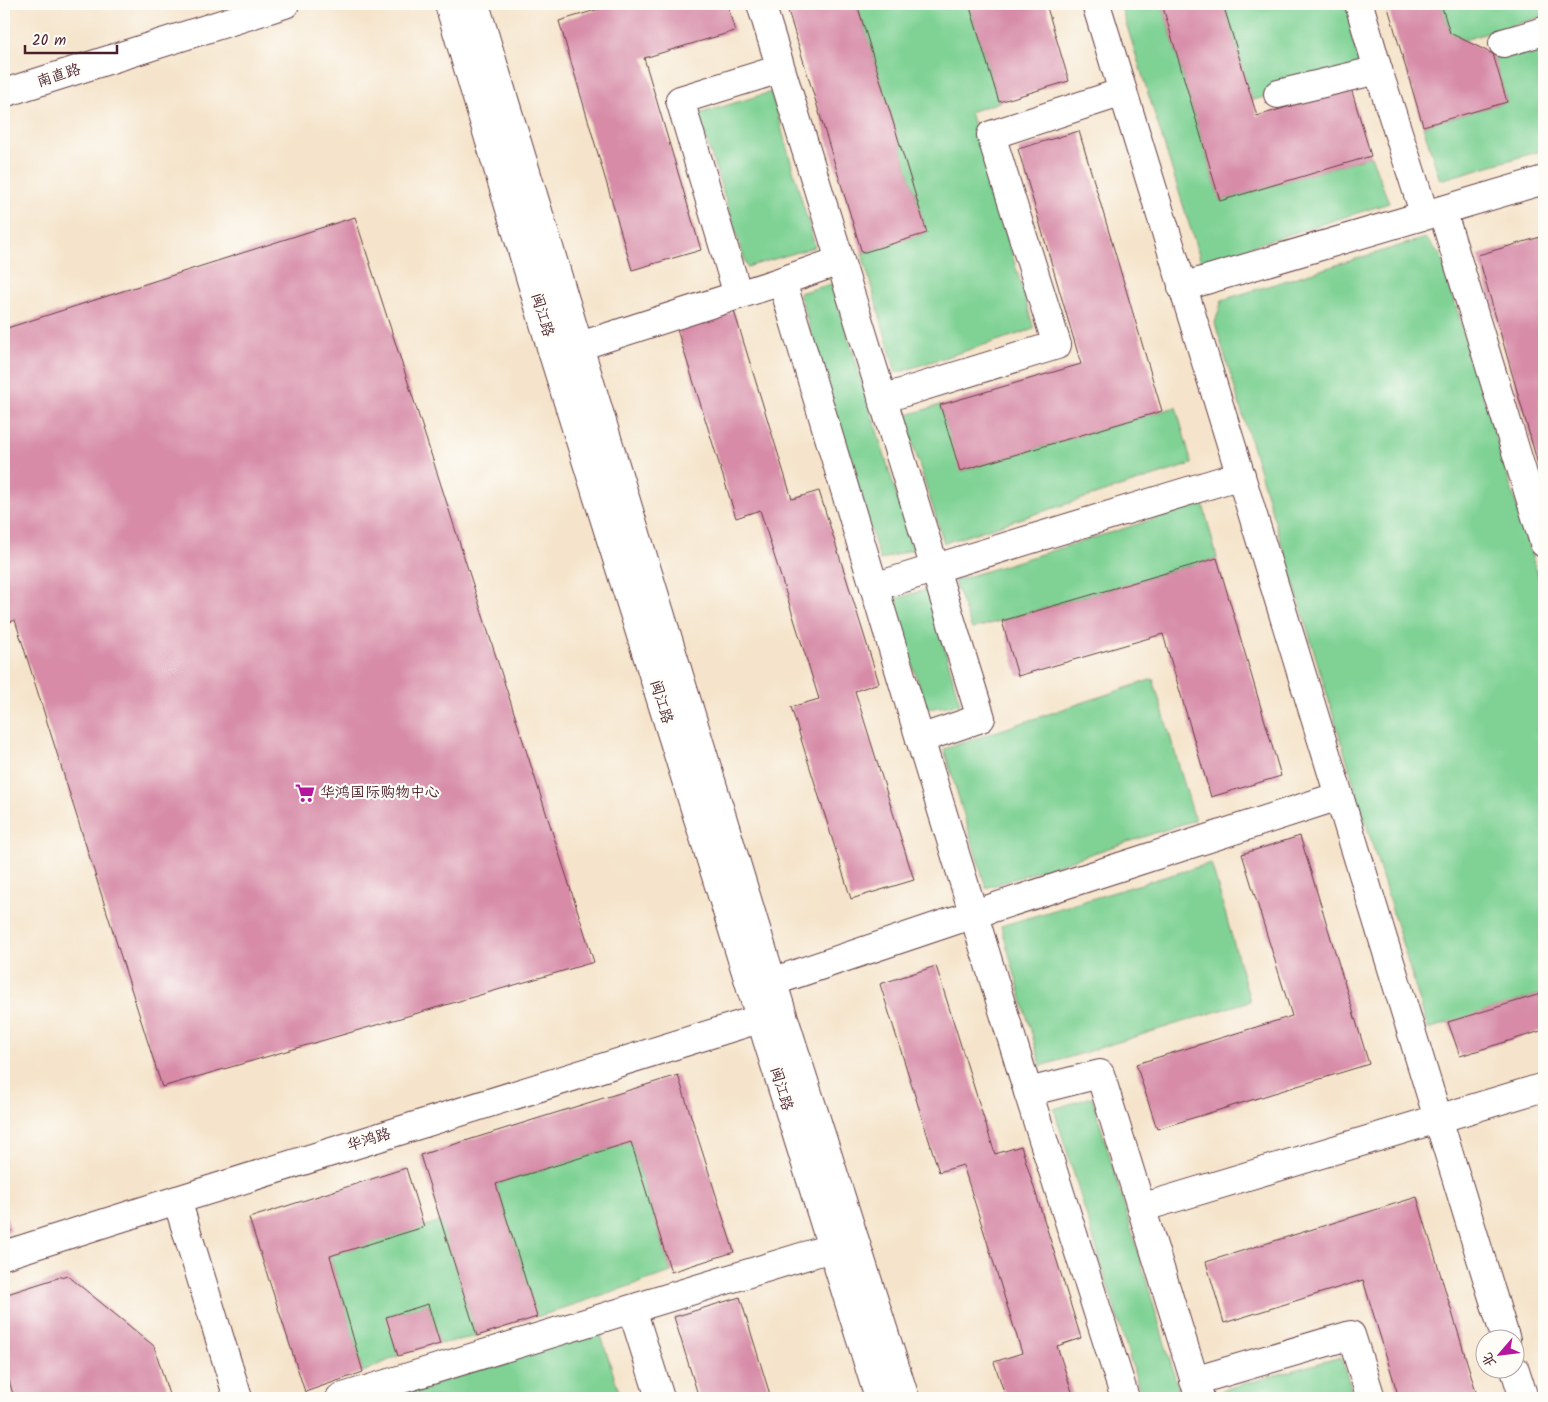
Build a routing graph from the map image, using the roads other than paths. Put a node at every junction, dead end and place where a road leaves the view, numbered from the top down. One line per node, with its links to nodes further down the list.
1 (285, 4): 12 (main road, 南直路)
2 (449, 4): 20 (main road, 闽江路)
3 (475, 4): 20 (main road, 闽江路)
4 (761, 4): 9 (main road)
5 (1096, 4): 11 (main road)
6 (1359, 4): 10 (main road)
7 (1544, 32): 8 (main road)
8 (1502, 43)
9 (780, 69): 16 (main road); 19 (main road)
10 (1378, 70): 13 (main road); 15 (main road)
11 (1123, 92): 18 (main road); 21 (main road)
12 (4, 93)
13 (1278, 94)
14 (1544, 180): 15 (main road)
15 (1433, 213): 18 (main road); 23 (main road)
16 (839, 261): 17 (main road); 21 (main road)
17 (782, 281): 19 (main road); 25 (main road)
18 (1182, 287): 22 (main road)
19 (738, 295): 20 (main road)
20 (566, 350): 29 (main road, 闽江路)
21 (882, 399): 24 (main road)
22 (1241, 475): 24 (main road); 27 (main road)
23 (1544, 543)
24 (934, 568): 25 (main road); 26 (main road)
25 (874, 587): 26 (main road)
26 (920, 739): 28 (main road)
27 (1339, 796): 28 (main road); 33 (main road)
28 (974, 914): 29 (main road); 32 (main road)
29 (761, 985): 30 (main road, 闽江路); 46 (main road, 闽江路)
30 (759, 1018): 34 (main road, 华鸿路); 36 (main road, 闽江路)
31 (1544, 1087): 33 (main road)
32 (1028, 1092): 35 (main road); 47 (main road)
33 (1438, 1119): 35 (main road); 39 (main road)
34 (176, 1200): 37 (main road, 华鸿路); 42 (main road)
35 (1141, 1208): 41 (main road)
36 (831, 1248): 38 (main road); 45 (main road, 闽江路)
37 (4, 1255)
38 (632, 1309): 43 (main road); 44 (main road)
39 (1503, 1330)
40 (1518, 1380): 49 (main road)
41 (1197, 1390): 48 (main road)
42 (238, 1398)
43 (340, 1398)
44 (660, 1398)
45 (879, 1398)
46 (905, 1398)
47 (1125, 1398)
48 (1371, 1398)
49 (1524, 1398)

